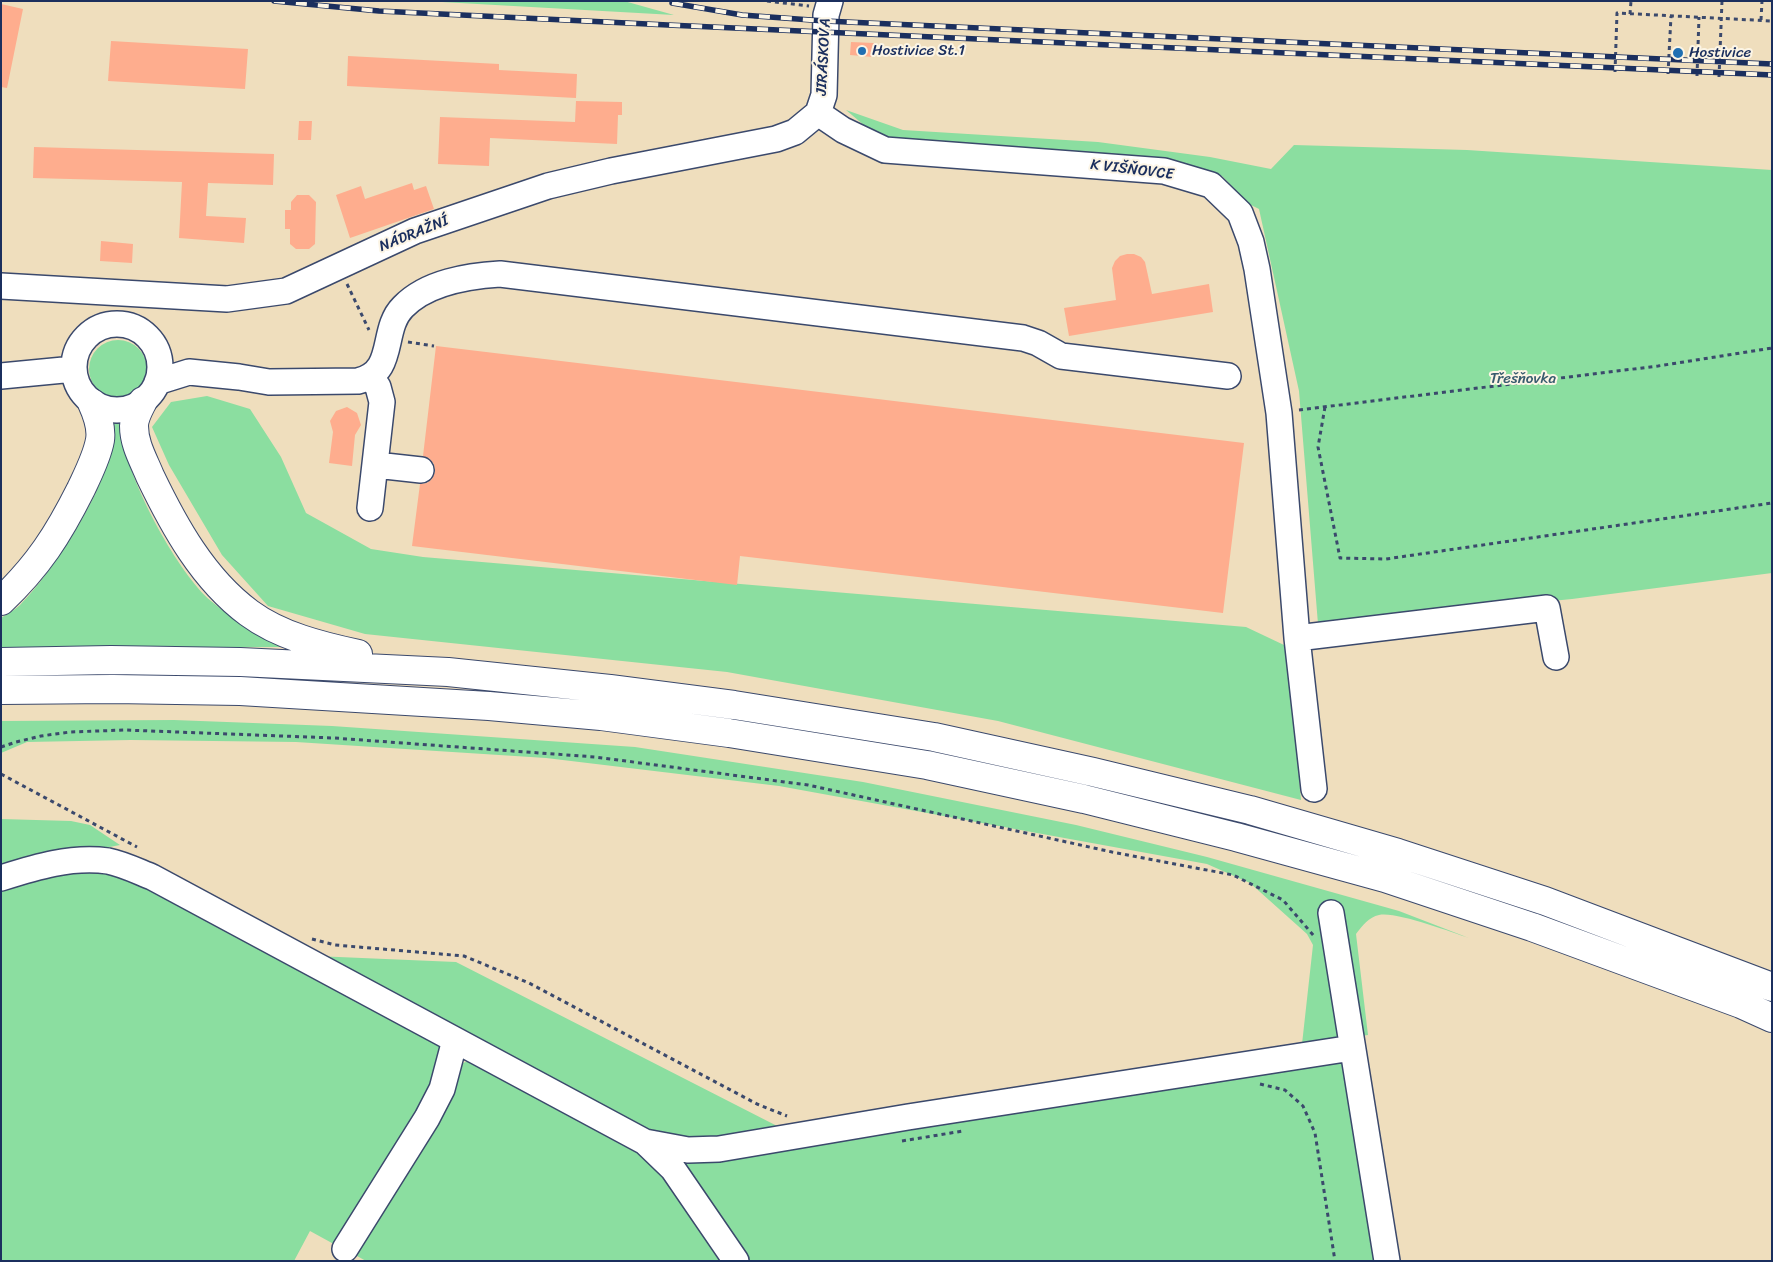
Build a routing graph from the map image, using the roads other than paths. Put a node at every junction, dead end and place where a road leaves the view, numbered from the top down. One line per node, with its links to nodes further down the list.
1 (830, 1): 2 (street, JIRÁSKOVA)
2 (818, 113): 3 (street, NÁDRAŽNÍ); 16 (street, K VIŠŇOVCE)
3 (1, 286)
4 (156, 350): 5 (street); 8 (street); 10 (street)
5 (74, 369): 6 (street); 11 (street)
6 (1, 376)
7 (1228, 376): 9 (street)
8 (239, 377): 9 (street); 10 (street)
9 (371, 377): 12 (street)
10 (150, 392): 11 (street); 19 (highway)
11 (92, 402): 15 (highway)
12 (376, 465): 13 (street); 14 (street)
13 (421, 470)
14 (370, 508)
15 (1, 601)
16 (1297, 638): 17 (street); 21 (street, K VIŠŇOVCE)
17 (1556, 657)
18 (1, 662): 19 (highway)
19 (448, 672): 24 (highway)
20 (1, 690): 25 (highway)
21 (1314, 790)
22 (1, 878): 26 (street)
23 (1331, 913): 27 (street)
24 (1772, 987)
25 (1772, 1018)
26 (455, 1040): 28 (street); 29 (street)
27 (1352, 1048): 28 (street); 31 (street)
28 (645, 1142): 30 (street)
29 (345, 1249)
30 (736, 1261)
31 (1387, 1261)

